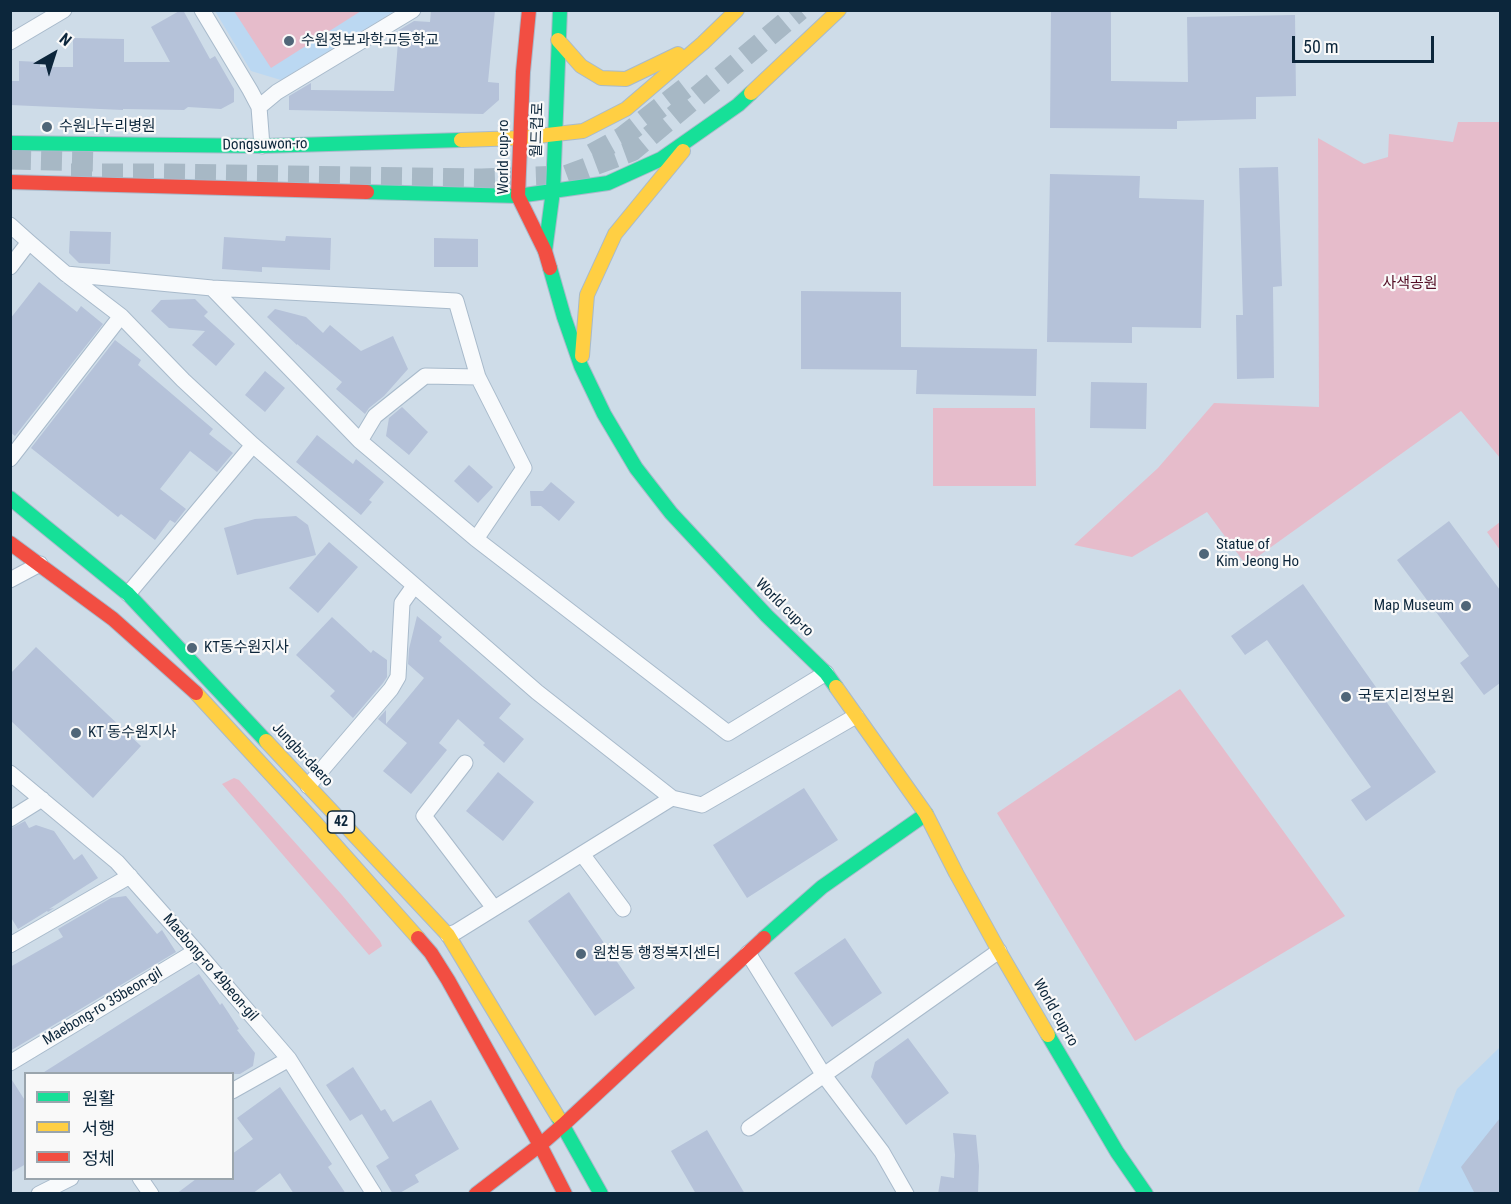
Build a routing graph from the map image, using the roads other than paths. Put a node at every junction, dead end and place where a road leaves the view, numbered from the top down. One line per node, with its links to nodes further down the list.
1 (64, 10): 9 (street)
2 (202, 10): 11 (street)
3 (412, 10): 11 (street)
4 (529, 10): 14 (main road, World cup-ro)
5 (560, 10): 8 (main road, 월드컵로)
6 (736, 10): 10 (main road, Dongsuwon-ro)
7 (839, 10): 13 (main road)
8 (558, 40): 10 (main road); 12 (main road, 월드컵로)
9 (10, 42)
10 (703, 43): 12 (main road, Dongsuwon-ro)
11 (258, 107): 16 (street)
12 (555, 134): 14 (main road, Dongsuwon-ro); 18 (main road, 월드컵로)
13 (696, 135): 18 (main road); 27 (main road)
14 (520, 138): 16 (main road, Dongsuwon-ro); 19 (main road, World cup-ro)
15 (10, 143): 16 (main road, Dongsuwon-ro)
16 (262, 146)
17 (10, 182): 19 (main road)
18 (553, 191): 19 (main road); 22 (main road, 월드컵로)
19 (518, 196): 22 (main road, World cup-ro)
20 (10, 225): 21 (street)
21 (29, 242): 23 (street); 24 (street)
22 (545, 251): 27 (main road, World cup-ro)
23 (10, 267)
24 (66, 274): 25 (street); 26 (street)
25 (213, 288): 28 (street); 29 (street)
26 (121, 316): 30 (street); 31 (street)
27 (581, 366): 39 (main road, World cup-ro)
28 (478, 376): 29 (street); 33 (street)
29 (360, 441): 33 (street)
30 (253, 445): 37 (street); 38 (street)
31 (10, 459)
32 (10, 498): 38 (main road, Jungbu-daero / 42)
33 (476, 539): 39 (street)
34 (10, 543): 35 (main road, 42)
35 (40, 564): 36 (street); 63 (main road, 42)
36 (10, 580)
37 (414, 586): 43 (street); 44 (street)
38 (128, 594): 43 (main road, Jungbu-daero / 42)
39 (826, 673): 40 (main road, World cup-ro)
40 (856, 716): 44 (street); 46 (main road, World cup-ro)
41 (465, 763): 50 (street)
42 (10, 773): 45 (street, Maebong-ro 49beon-gil)
43 (308, 786): 52 (main road, Jungbu-daero / 42)
44 (672, 798): 48 (street)
45 (42, 800): 47 (street); 49 (street, Maebong-ro 49beon-gil)
46 (926, 814): 55 (main road, World cup-ro); 56 (main road)
47 (10, 819)
48 (582, 854): 50 (street); 51 (street)
49 (130, 876): 53 (street); 54 (street, Maebong-ro 49beon-gil)
50 (494, 909): 52 (street)
51 (623, 909)
52 (448, 935): 61 (main road, Jungbu-daero / 42)
53 (10, 945)
54 (196, 951): 57 (street, Maebong-ro 49beon-gil); 58 (street, Maebong-ro 35beon-gil)
55 (999, 951): 59 (street); 73 (main road, World cup-ro)
56 (748, 953): 59 (street); 61 (main road)
57 (289, 1059): 60 (street); 68 (street, Maebong-ro 49beon-gil)
58 (10, 1063)
59 (824, 1074): 62 (street); 72 (street)
60 (234, 1090)
61 (563, 1125): 63 (main road); 71 (main road, Jungbu-daero / 42)
62 (749, 1128)
63 (540, 1145): 69 (main road); 70 (main road, 42)
64 (68, 1180): 66 (street)
65 (141, 1180): 67 (street)
66 (39, 1194)
67 (151, 1194)
68 (374, 1194)
69 (476, 1194)
70 (565, 1194)
71 (601, 1194)
72 (906, 1194)
73 (1146, 1194)

